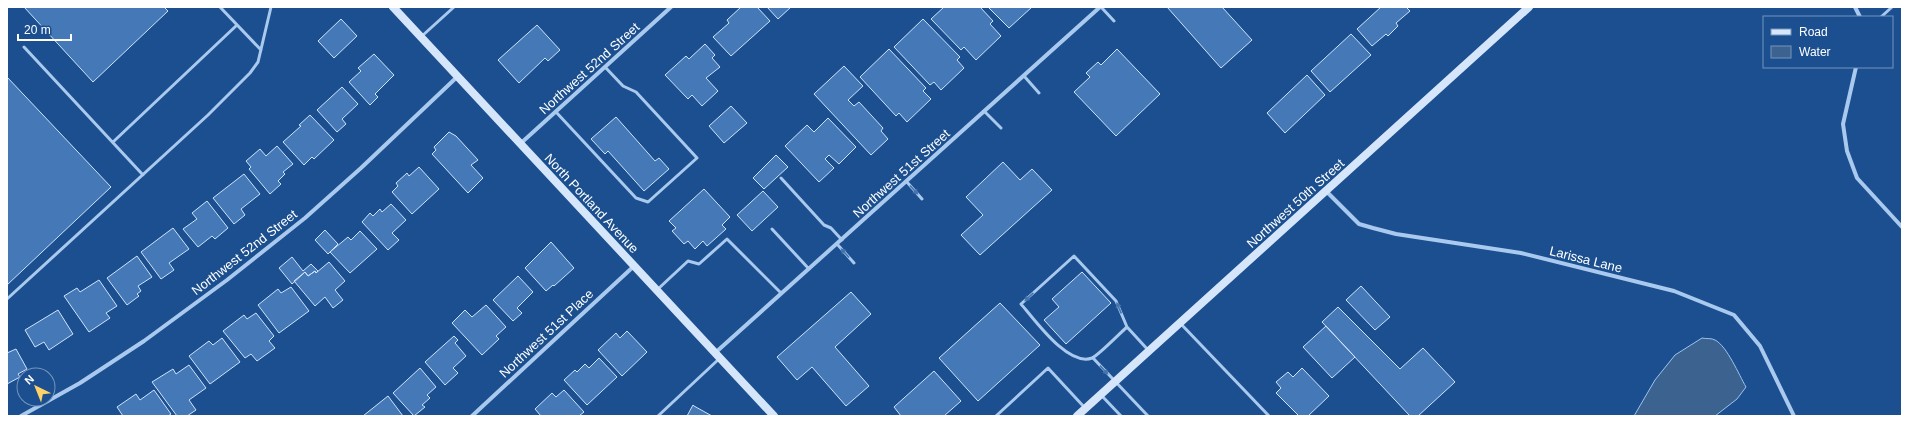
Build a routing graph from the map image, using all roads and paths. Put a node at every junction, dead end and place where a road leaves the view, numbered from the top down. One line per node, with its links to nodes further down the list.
1 (220, 7): 13 (lane)
2 (271, 7): 16 (lane)
3 (393, 7): 14 (main road, North Portland Avenue)
4 (454, 7): 14 (lane)
5 (671, 7): 17 (street, Northwest 52nd Street)
6 (1101, 7): 12 (lane); 20 (street, Northwest 51st Street)
7 (1529, 7): 30 (main road, Northwest 50th Street)
8 (1855, 7): 10 (street)
9 (1892, 7): 11 (lane)
10 (1860, 16)
11 (1882, 16)
12 (1114, 21)
13 (237, 25): 16 (lane); 25 (lane)
14 (421, 37): 19 (main road, North Portland Avenue)
15 (24, 48): 25 (lane)
16 (261, 50): 27 (lane)
17 (605, 67): 23 (street, Northwest 52nd Street); 23 (lane)
18 (1856, 68): 32 (street)
19 (458, 76): 26 (main road, North Portland Avenue); 50 (street, Northwest 52nd Street)
20 (1024, 76): 21 (lane); 22 (street, Northwest 51st Street)
21 (1039, 93)
22 (984, 111): 24 (lane); 29 (street, Northwest 51st Street)
23 (556, 112): 26 (street, Northwest 52nd Street)
24 (1001, 128)
25 (113, 142): 27 (lane)
26 (520, 144): 37 (main road, North Portland Avenue)
27 (143, 175): 41 (lane)
28 (781, 178): 34 (lane)
29 (906, 181): 31 (lane, one-way to 31); 34 (street, Northwest 51st Street)
30 (1326, 191): 42 (main road, Northwest 50th Street); 59 (street, Larissa Lane)
31 (922, 199)
32 (1902, 227)
33 (772, 229): 38 (lane)
34 (842, 240): 35 (street, Northwest 51st Street)
35 (837, 244): 36 (lane, one-way to 35); 38 (street, Northwest 51st Street)
36 (854, 263)
37 (634, 266): 39 (main road, North Portland Avenue); 51 (street, Northwest 51st Place)
38 (809, 269): 40 (street, Northwest 51st Street)
39 (656, 290): 40 (lane); 45 (main road, North Portland Avenue)
40 (781, 293): 45 (street, Northwest 51st Street)
41 (7, 300)
42 (1180, 323): 44 (main road, Northwest 50th Street); 58 (lane)
43 (1127, 327): 44 (lane); 46 (lane); 46 (lane, one-way to 46)
44 (1149, 351): 47 (main road, Northwest 50th Street)
45 (718, 355): 52 (lane); 53 (main road, North Portland Avenue)
46 (1093, 358): 47 (lane, one-way to 47)
47 (1115, 382): 48 (main road, Northwest 50th Street); 57 (lane)
48 (1100, 395): 49 (main road, Northwest 50th Street); 56 (lane)
49 (1085, 408): 54 (lane); 55 (main road, Northwest 50th Street)
50 (21, 416)
51 (472, 416)
52 (658, 416)
53 (774, 416)
54 (996, 416)
55 (1077, 416)
56 (1122, 416)
57 (1148, 416)
58 (1269, 416)
59 (1794, 416)

